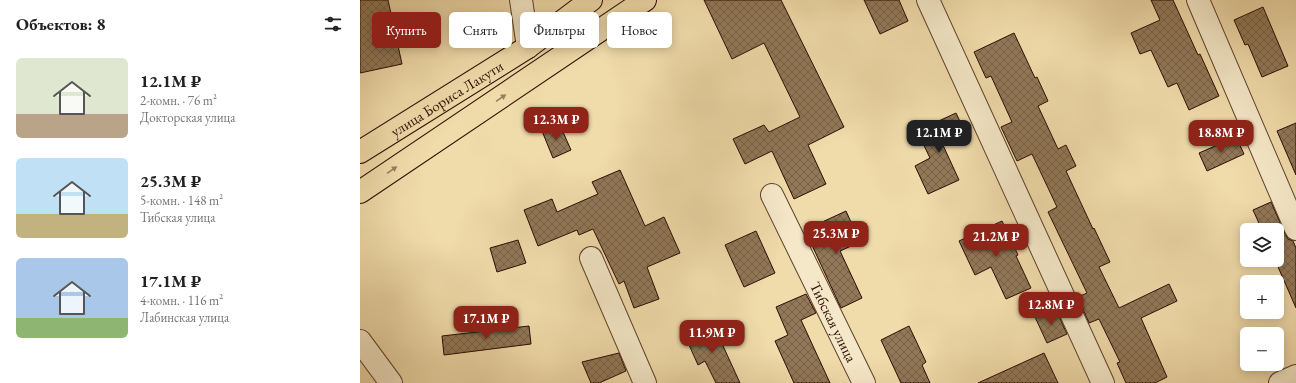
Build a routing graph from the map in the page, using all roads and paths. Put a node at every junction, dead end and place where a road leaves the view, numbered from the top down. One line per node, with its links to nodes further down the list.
1 (521, 0): 6 (street)
2 (591, 0): 7 (main road, улица Бориса Лакути)
3 (645, 0): 10 (main road, улица Бориса Лакути, one-way to 3)
4 (928, 0): 20 (street)
5 (1198, 0): 12 (street)
6 (523, 12)
7 (575, 12)
8 (526, 48): 9 (main road, улица Бориса Лакути)
9 (360, 152)
10 (360, 192)
11 (772, 195): 19 (street, Тибская улица)
12 (1296, 229)
13 (591, 258): 18 (street)
14 (360, 341): 15 (street)
15 (369, 370): 17 (street)
16 (1296, 376): 21 (street)
17 (391, 383)
18 (645, 383)
19 (864, 383)
20 (1103, 383)
21 (1280, 383)

